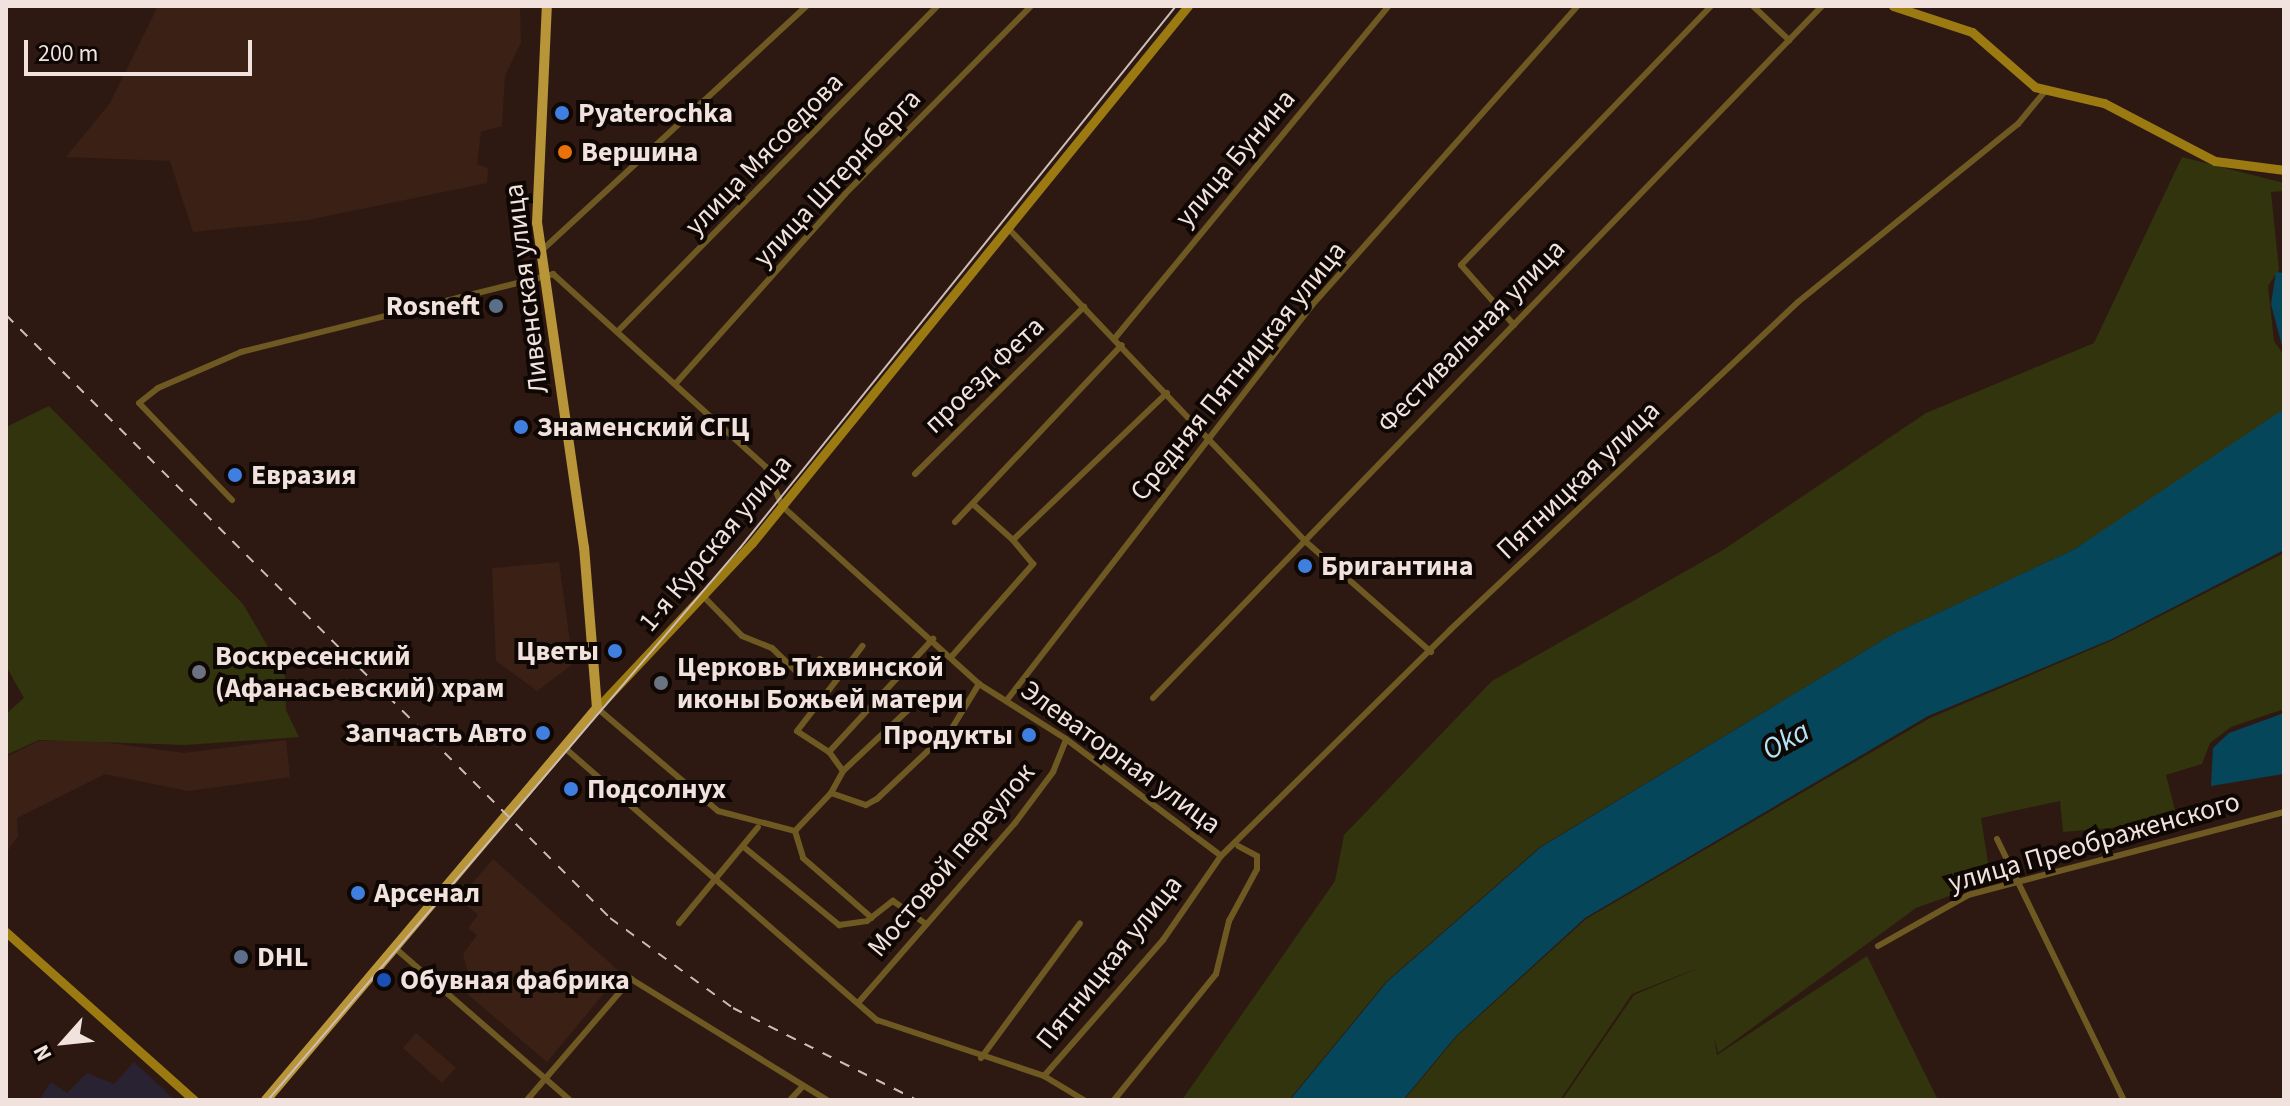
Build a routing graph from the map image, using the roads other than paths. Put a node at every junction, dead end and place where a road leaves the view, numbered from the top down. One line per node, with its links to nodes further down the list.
1 (547, 6): 16 (main road, Ливенская улица)
2 (807, 6): 16 (street)
3 (937, 6): 20 (street, улица Мясоедова)
4 (1031, 6): 23 (street, улица Штернберга)
5 (1188, 6): 15 (street, 1-я Курская улица)
6 (1389, 6): 21 (street, улица Бунина)
7 (1578, 6): 25 (street, Средняя Пятницкая улица)
8 (1711, 6): 19 (street)
9 (1753, 6): 12 (street)
10 (1822, 6): 12 (street, Фестивальная улица)
11 (1893, 6): 13 (street)
12 (1789, 40): 19 (street, Фестивальная улица)
13 (2046, 90): 14 (street); 36 (street, Пятницкая улица)
14 (2284, 170)
15 (1006, 226): 18 (street); 29 (street, 1-я Курская улица)
16 (540, 252): 17 (main road, Ливенская улица)
17 (544, 273): 20 (street, Элеваторная улица); 27 (street); 43 (main road, Ливенская улица)
18 (1084, 307): 21 (street); 26 (street, проезд Фета)
19 (1514, 325): 32 (street, Фестивальная улица)
20 (620, 329): 23 (street, Элеваторная улица)
21 (1115, 338): 22 (street)
22 (1122, 345): 24 (street); 28 (street)
23 (677, 382): 29 (street, Элеваторная улица)
24 (1167, 393): 25 (street); 31 (street)
25 (1208, 442): 32 (street); 42 (street, Средняя Пятницкая улица)
26 (915, 474)
27 (232, 500)
28 (974, 505): 30 (street); 31 (street)
29 (782, 506): 33 (street, 1-я Курская улица); 34 (street, Элеваторная улица)
30 (955, 522)
31 (1013, 540): 37 (street)
32 (1305, 541): 36 (street); 41 (street, Фестивальная улица)
33 (704, 597): 38 (street); 43 (street, 1-я Курская улица)
34 (933, 639): 37 (street, Элеваторная улица); 46 (street)
35 (862, 646): 38 (street)
36 (1431, 652): 53 (street, Пятницкая улица)
37 (952, 656): 39 (street, Элеваторная улица)
38 (842, 673): 46 (street)
39 (979, 684): 42 (street, Элеваторная улица); 48 (street)
40 (923, 696): 47 (street)
41 (1153, 698)
42 (1007, 700): 44 (street, Элеваторная улица)
43 (597, 708): 45 (main road, 1-я Курская улица); 50 (street)
44 (1066, 739): 55 (street, Элеваторная улица); 61 (street, Мостовой переулок)
45 (566, 749): 57 (street); 64 (main road, 1-я Курская улица)
46 (829, 752): 47 (street)
47 (843, 771): 48 (street)
48 (831, 793): 51 (street)
49 (2284, 812): 56 (street, улица Преображенского)
50 (758, 827): 51 (street); 54 (street)
51 (795, 831): 58 (street)
52 (1997, 839): 56 (street)
53 (1238, 846): 55 (street, Пятницкая улица); 77 (street)
54 (745, 848): 57 (street); 58 (street)
55 (1221, 856): 67 (street, Пятницкая улица)
56 (2020, 881): 63 (street, улица Преображенского); 78 (street)
57 (718, 882): 59 (street); 65 (street)
58 (872, 918): 61 (street)
59 (679, 923)
60 (1080, 923): 66 (street)
61 (926, 924): 65 (street, Мостовой переулок)
62 (6, 932): 70 (street)
63 (1878, 946)
64 (395, 948): 68 (street); 71 (main road, 1-я Курская улица)
65 (858, 1003): 66 (street)
66 (981, 1058): 67 (street)
67 (1044, 1076): 76 (street)
68 (545, 1077): 69 (street); 72 (street); 73 (street)
69 (802, 1087): 74 (street); 75 (street)
70 (194, 1100)
71 (266, 1100)
72 (527, 1100)
73 (570, 1100)
74 (790, 1100)
75 (827, 1100)
76 (1084, 1100)
77 (1114, 1100)
78 (2124, 1100)

